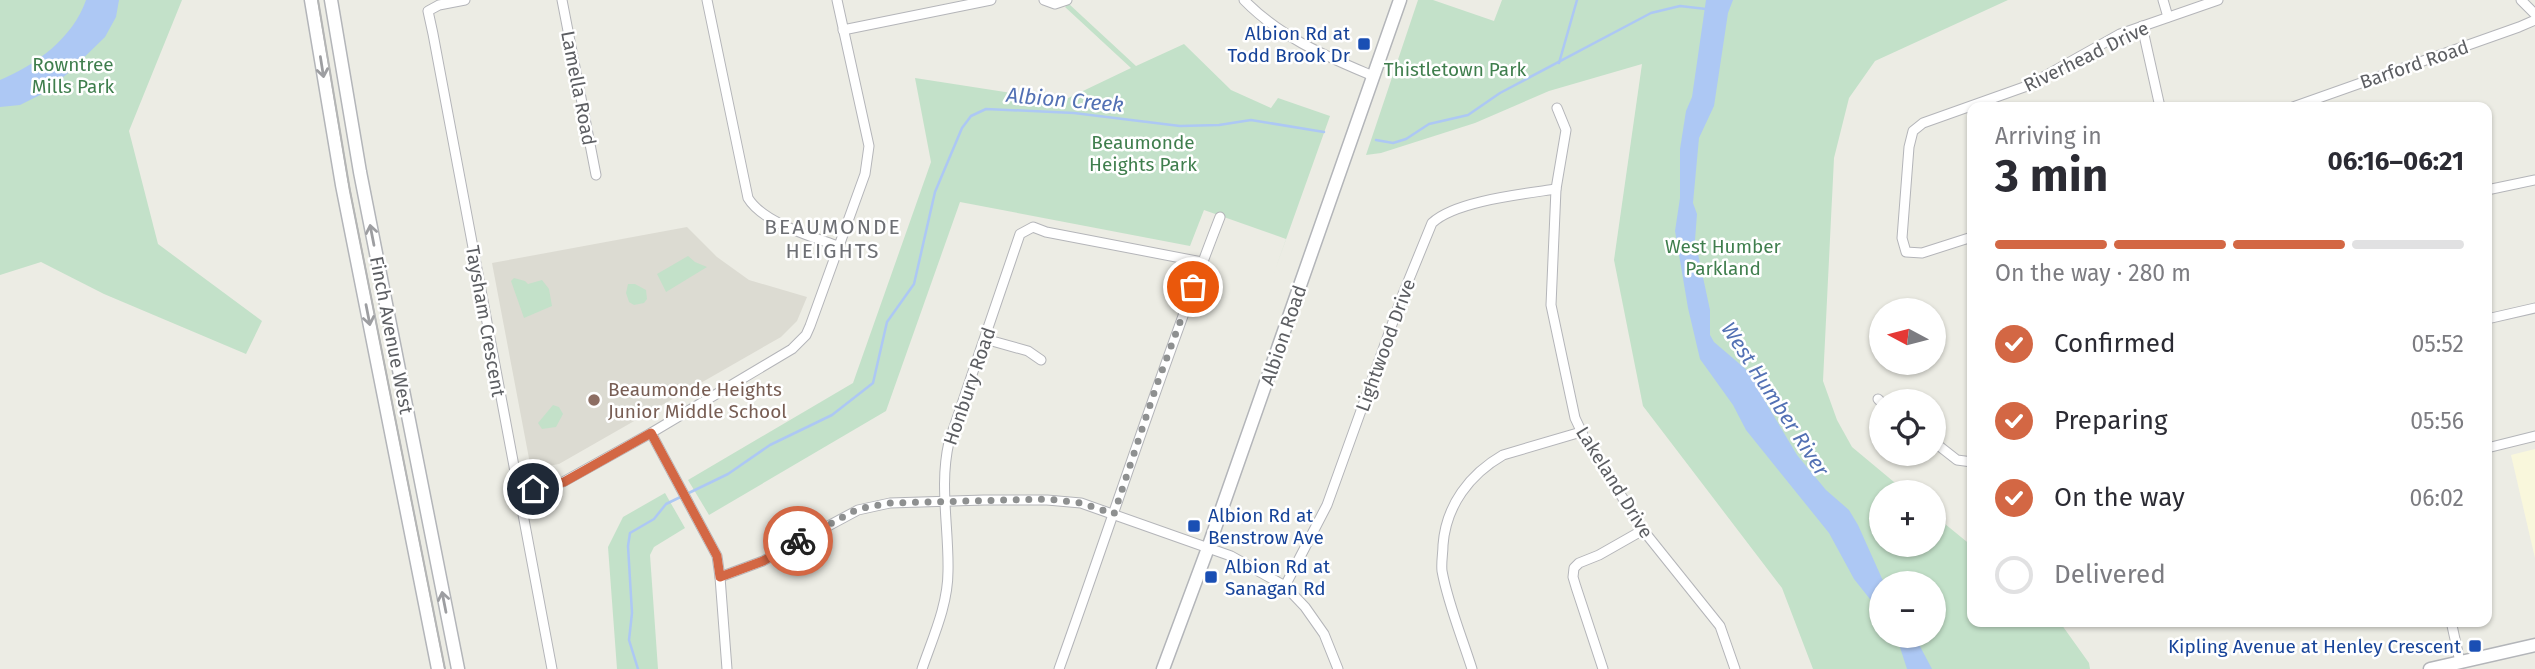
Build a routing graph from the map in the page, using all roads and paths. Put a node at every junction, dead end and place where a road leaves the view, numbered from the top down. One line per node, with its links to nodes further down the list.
1 (311, 0): 54 (main road, Finch Avenue West, one-way to 54)
2 (331, 0): 55 (main road, Finch Avenue West, one-way to 2)
3 (465, 0): 44 (street, Taysham Crescent)
4 (562, 0): 26 (street, Lamella Road)
5 (707, 0): 32 (street)
6 (837, 0): 19 (street)
7 (991, 0): 19 (street)
8 (1044, 0): 9 (street)
9 (1067, 0)
10 (1244, 0): 20 (street)
11 (1400, 0): 20 (main road, Albion Road)
12 (2163, 0): 16 (street)
13 (2218, 0): 16 (street, Riverhead Drive)
14 (2521, 0): 15 (street)
15 (2535, 14)
16 (2168, 17): 18 (street, Riverhead Drive)
17 (2535, 20): 23 (street, Barford Road)
18 (2142, 26): 21 (street, Riverhead Drive); 22 (street)
19 (843, 30): 32 (street)
20 (1373, 76): 48 (main road, Albion Road)
21 (1983, 102)
22 (2159, 102)
23 (2307, 102)
24 (1557, 108): 28 (street, Lakeland Drive)
25 (1967, 108): 31 (street, Riverhead Drive)
26 (596, 175)
27 (2535, 180): 29 (street)
28 (1556, 189): 38 (street, Lakeland Drive); 50 (street, Lightwood Drive)
29 (2492, 189)
30 (1220, 217): 33 (street)
31 (1967, 239)
32 (838, 246): 39 (street)
33 (1202, 262): 36 (street, Honbury Road); 46 (street)
34 (2535, 308): 35 (street)
35 (2492, 318)
36 (985, 339): 37 (street); 45 (street, Honbury Road)
37 (1041, 360)
38 (1581, 432): 47 (street, Lakeland Drive); 62 (street)
39 (651, 433): 44 (street); 49 (street)
40 (2535, 436): 41 (street)
41 (2492, 447)
42 (1946, 451): 43 (street)
43 (1967, 461)
44 (518, 492): 56 (street, Taysham Crescent)
45 (946, 502): 46 (street); 49 (street); 58 (street, Honbury Road)
46 (1114, 514): 48 (street); 59 (street)
47 (1643, 530): 63 (street); 64 (street, Lakeland Drive)
48 (1208, 548): 50 (street); 60 (main road, Albion Road)
49 (720, 577): 57 (street)
50 (1285, 586): 61 (street)
51 (2452, 627): 53 (street)
52 (2535, 645): 53 (main road)
53 (2460, 662): 65 (main road)
54 (438, 669)
55 (458, 669)
56 (552, 669)
57 (727, 669)
58 (922, 669)
59 (1059, 669)
60 (1163, 669)
61 (1338, 669)
62 (1472, 669)
63 (1603, 669)
64 (1735, 669)
65 (2430, 669)

